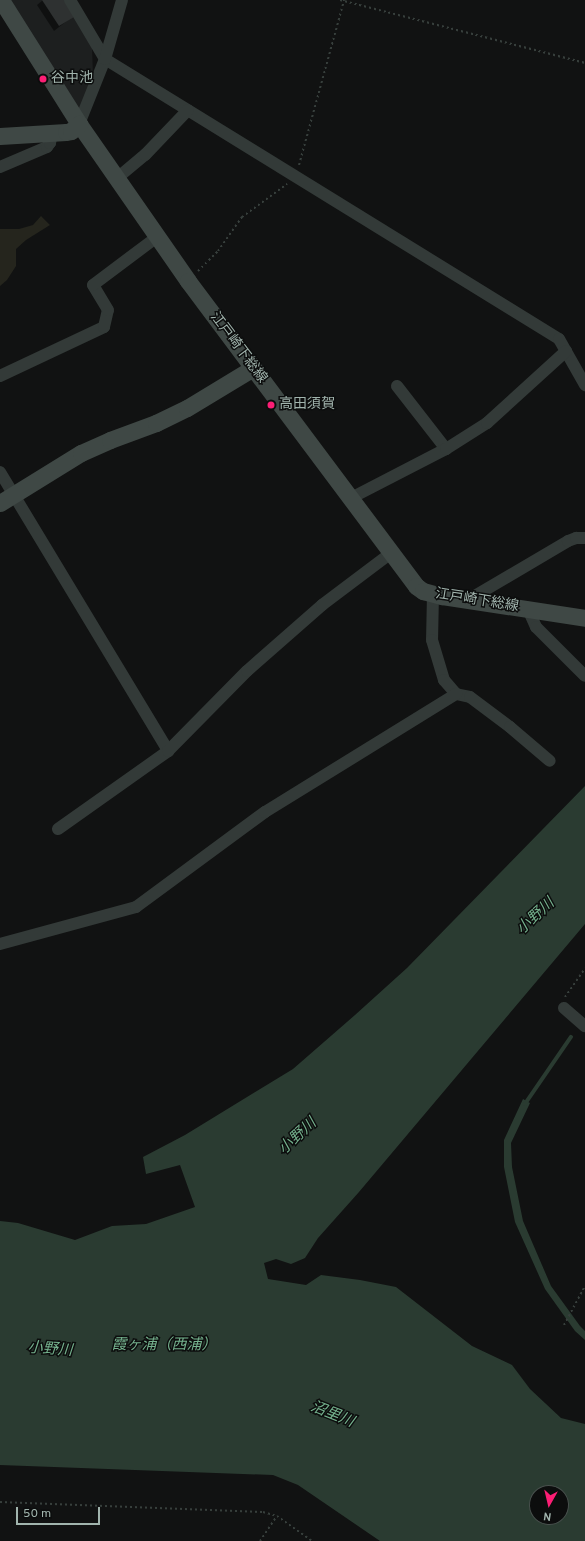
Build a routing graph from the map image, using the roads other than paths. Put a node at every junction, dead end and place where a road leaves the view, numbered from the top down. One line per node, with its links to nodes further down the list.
1 (1, 0): 6 (main road, 江戸崎下総線)
2 (70, 0): 4 (street)
3 (122, 0): 4 (street)
4 (105, 59): 5 (street); 6 (street)
5 (188, 110): 10 (street); 12 (street)
6 (79, 124): 7 (main road); 10 (main road, 江戸崎下総線)
7 (52, 134): 8 (main road); 9 (street)
8 (0, 136)
9 (0, 167)
10 (116, 179): 11 (main road, 江戸崎下総線)
11 (157, 237): 13 (main road, 江戸崎下総線); 14 (street)
12 (566, 351): 15 (street); 17 (street)
13 (253, 368): 19 (main road, 江戸崎下総線); 20 (main road)
14 (0, 376)
15 (585, 385)
16 (397, 386): 17 (street)
17 (446, 449): 19 (street)
18 (0, 472): 20 (street)
19 (352, 498): 22 (main road, 江戸崎下総線)
20 (7, 499): 29 (street)
21 (585, 538): 24 (street)
22 (391, 553): 23 (main road, 江戸崎下総線); 29 (street)
23 (433, 594): 24 (main road, 江戸崎下総線); 28 (street)
24 (468, 600): 25 (main road, 江戸崎下総線)
25 (528, 609): 26 (main road, 江戸崎下総線); 27 (street)
26 (585, 618)
27 (585, 676)
28 (456, 694): 30 (street); 32 (street)
29 (168, 751): 31 (street)
30 (550, 761)
31 (58, 829)
32 (0, 944)
33 (564, 1008): 34 (street)
34 (585, 1026)

